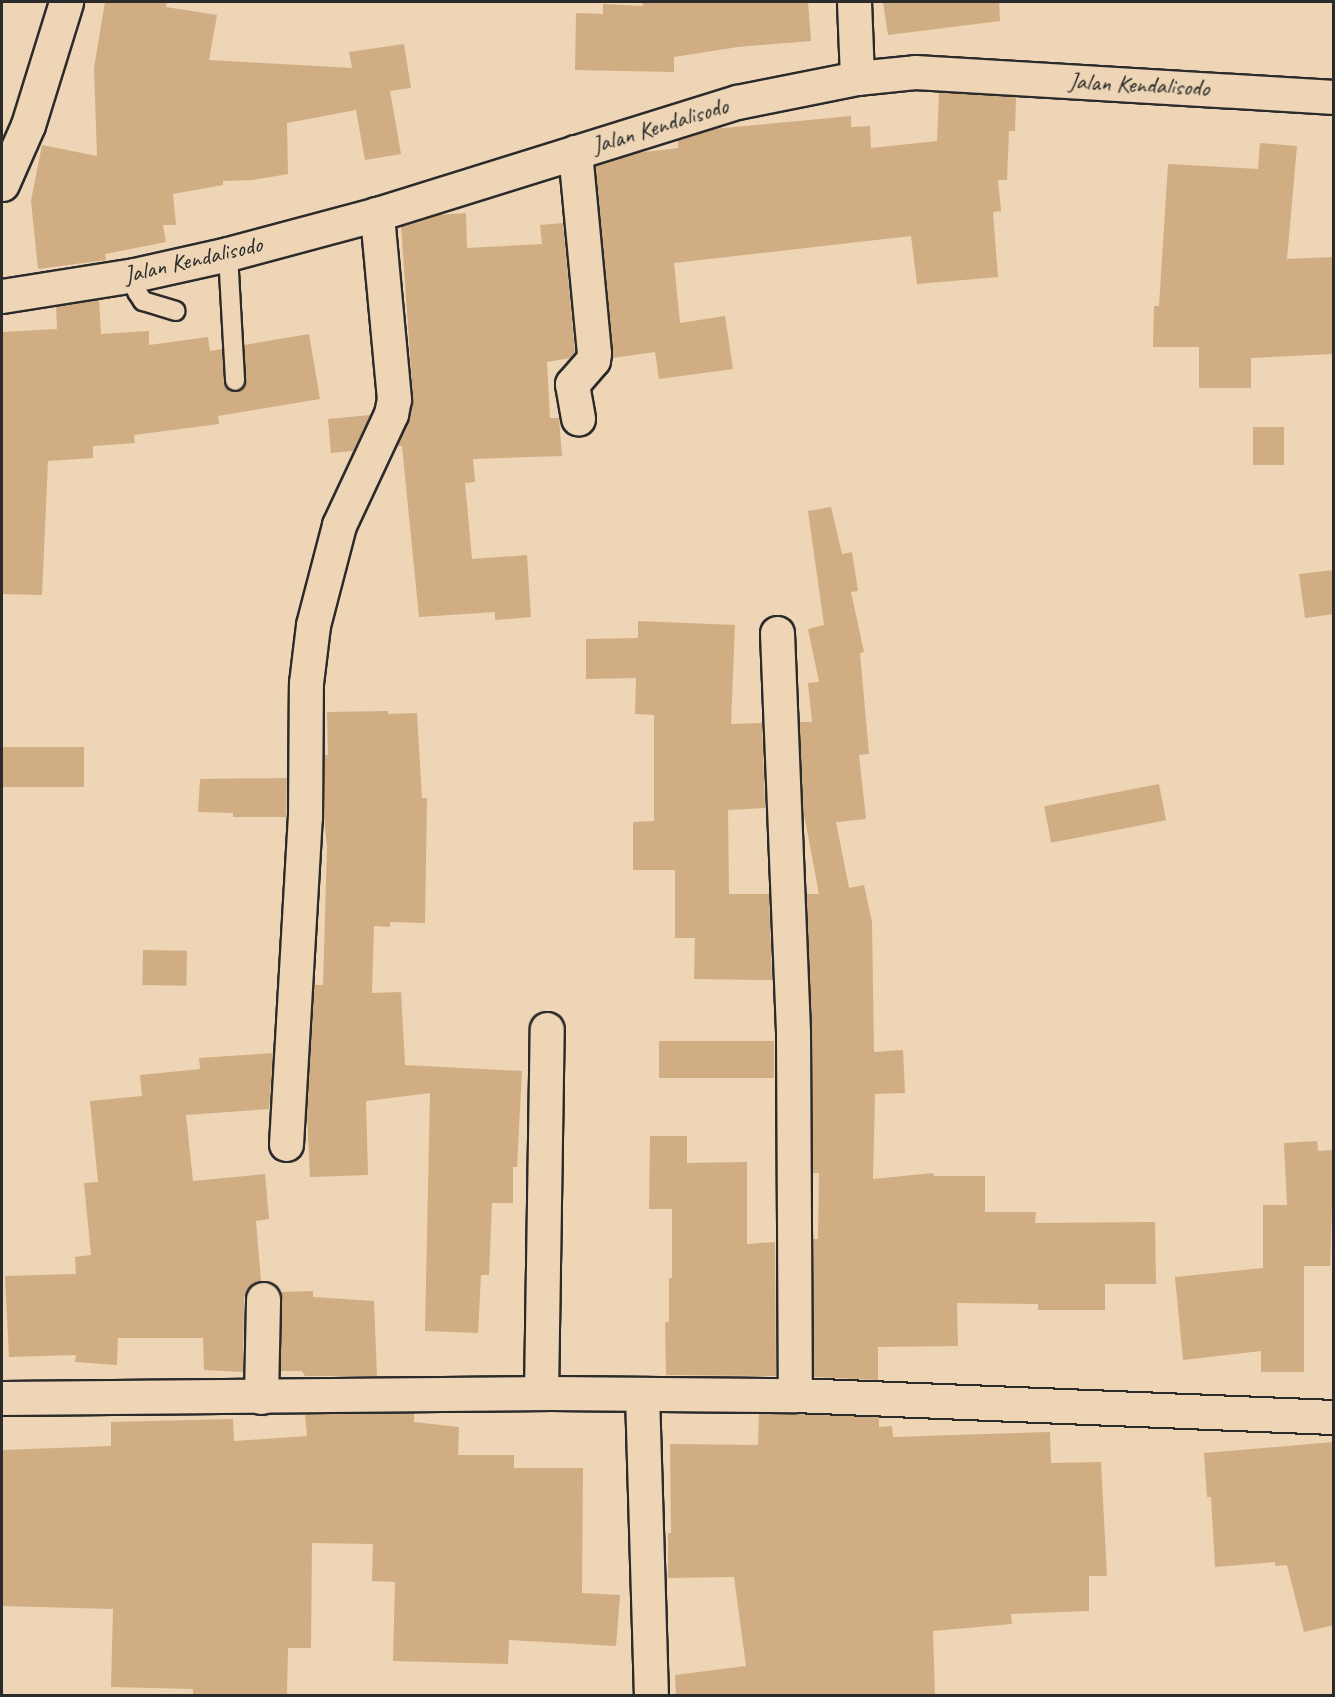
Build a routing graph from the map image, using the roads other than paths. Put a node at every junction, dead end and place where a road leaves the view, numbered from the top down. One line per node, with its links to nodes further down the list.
1 (66, 2): 6 (street)
2 (854, 2): 3 (street)
3 (857, 78): 4 (street, Jalan Kendalisodo); 5 (street, Jalan Kendalisodo)
4 (1334, 97)
5 (575, 152): 7 (street, Jalan Kendalisodo); 13 (street)
6 (2, 184)
7 (377, 214): 8 (street, Jalan Kendalisodo); 16 (street)
8 (228, 254): 9 (street, Jalan Kendalisodo); 12 (lane)
9 (134, 275): 10 (street, Jalan Kendalisodo); 11 (lane)
10 (2, 296)
11 (175, 311)
12 (235, 381)
13 (578, 418)
14 (777, 633): 20 (street)
15 (547, 1029): 18 (street)
16 (286, 1144)
17 (263, 1299): 21 (street)
18 (541, 1393): 19 (street); 21 (street)
19 (642, 1394): 20 (street); 24 (street)
20 (795, 1395): 23 (street)
21 (261, 1397): 22 (street)
22 (2, 1398)
23 (1334, 1418)
24 (651, 1695)

